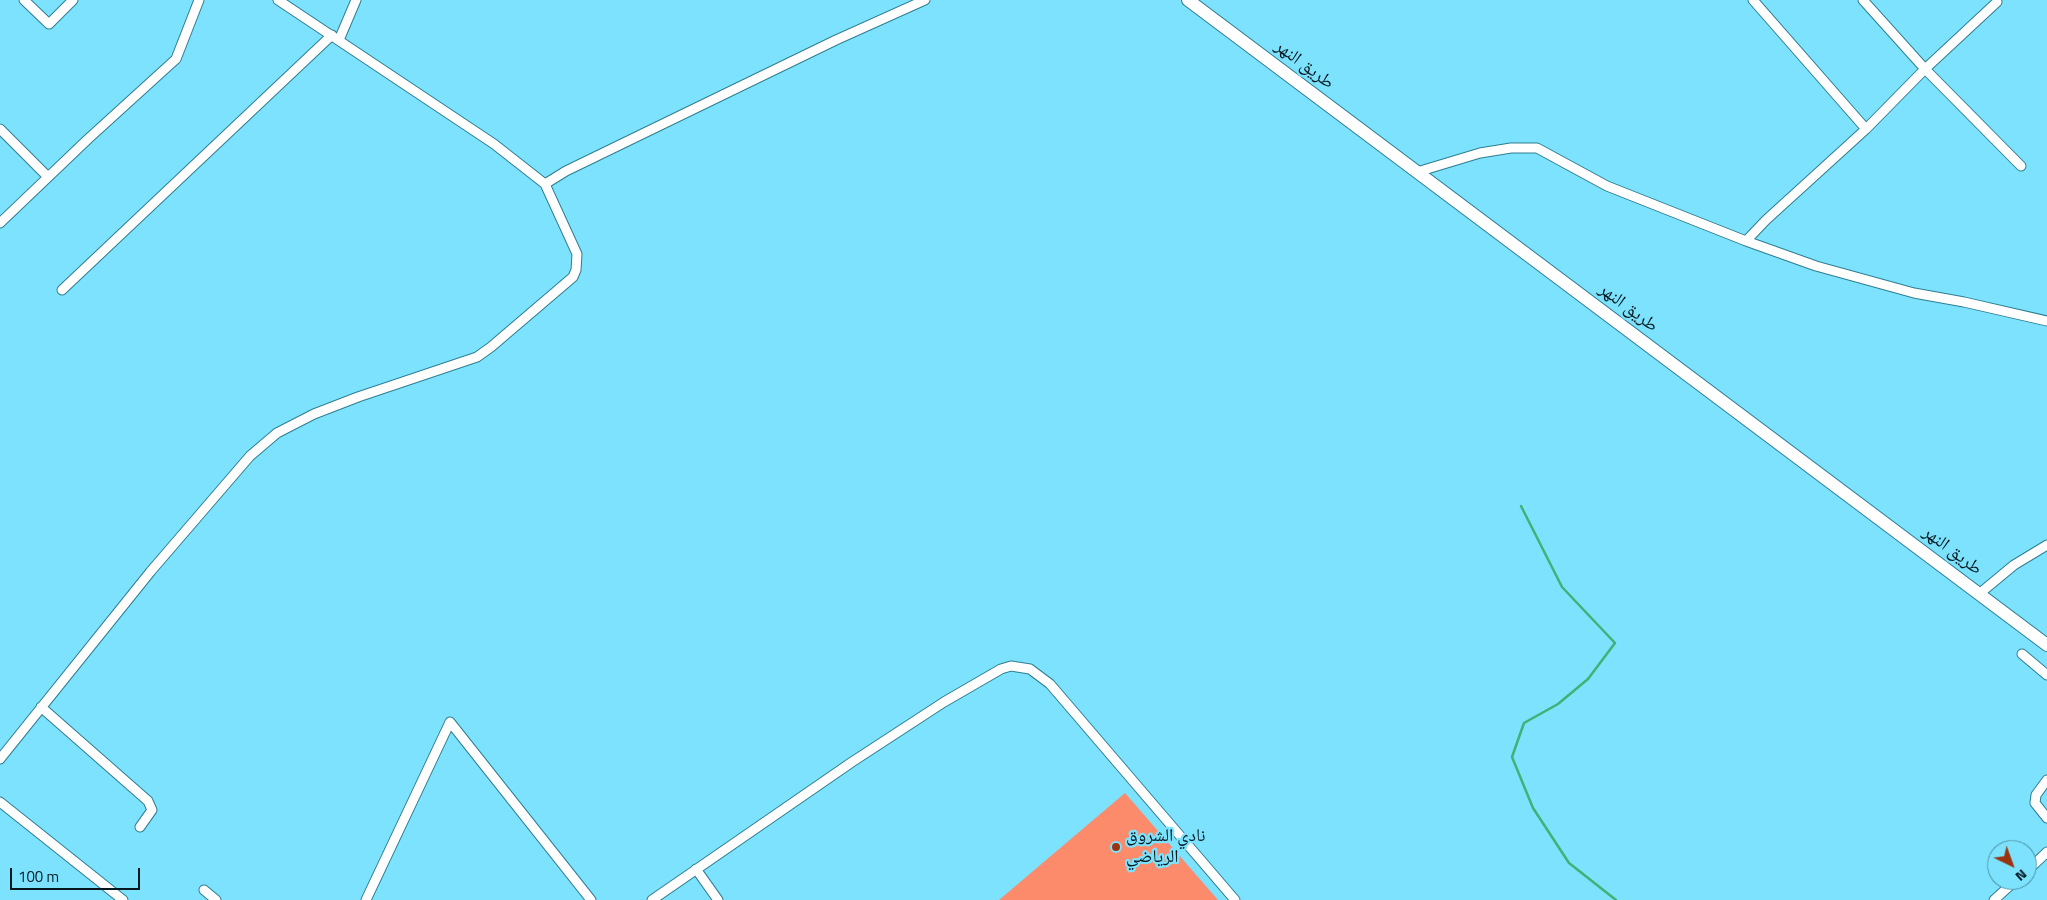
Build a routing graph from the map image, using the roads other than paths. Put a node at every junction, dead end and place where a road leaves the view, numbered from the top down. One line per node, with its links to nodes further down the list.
1 (24, 0): 2 (street)
2 (73, 0)
3 (199, 0): 17 (street)
4 (278, 0): 11 (street)
5 (356, 0): 11 (street)
6 (925, 0): 18 (street)
7 (1188, 0): 16 (main road, طريق النهر)
8 (1753, 0): 13 (street)
9 (1863, 0): 12 (street)
10 (1997, 2): 12 (street)
11 (336, 38): 18 (street); 21 (street)
12 (1925, 69): 13 (street); 15 (street)
13 (1866, 128): 20 (street)
14 (0, 129): 17 (street)
15 (2021, 166)
16 (1417, 172): 20 (street); 24 (main road, طريق النهر)
17 (48, 177): 19 (street)
18 (545, 184): 28 (street)
19 (0, 223)
20 (1746, 241): 22 (street)
21 (62, 290)
22 (2047, 320)
23 (2047, 545): 24 (street)
24 (1979, 594): 25 (main road, طريق النهر)
25 (2047, 645)
26 (2022, 654): 27 (street)
27 (2047, 675)
28 (41, 707): 29 (street); 33 (street)
29 (0, 759)
30 (2047, 780): 32 (street)
31 (0, 802): 39 (street)
32 (2047, 818)
33 (140, 827)
34 (2047, 852): 35 (street)
35 (2037, 862)
36 (696, 869): 43 (street); 44 (street); 45 (street)
37 (204, 890): 40 (street)
38 (2005, 890): 46 (street)
39 (123, 900)
40 (216, 900)
41 (366, 900): 42 (street)
42 (591, 900)
43 (652, 900)
44 (718, 900)
45 (1235, 900)
46 (1994, 900)

